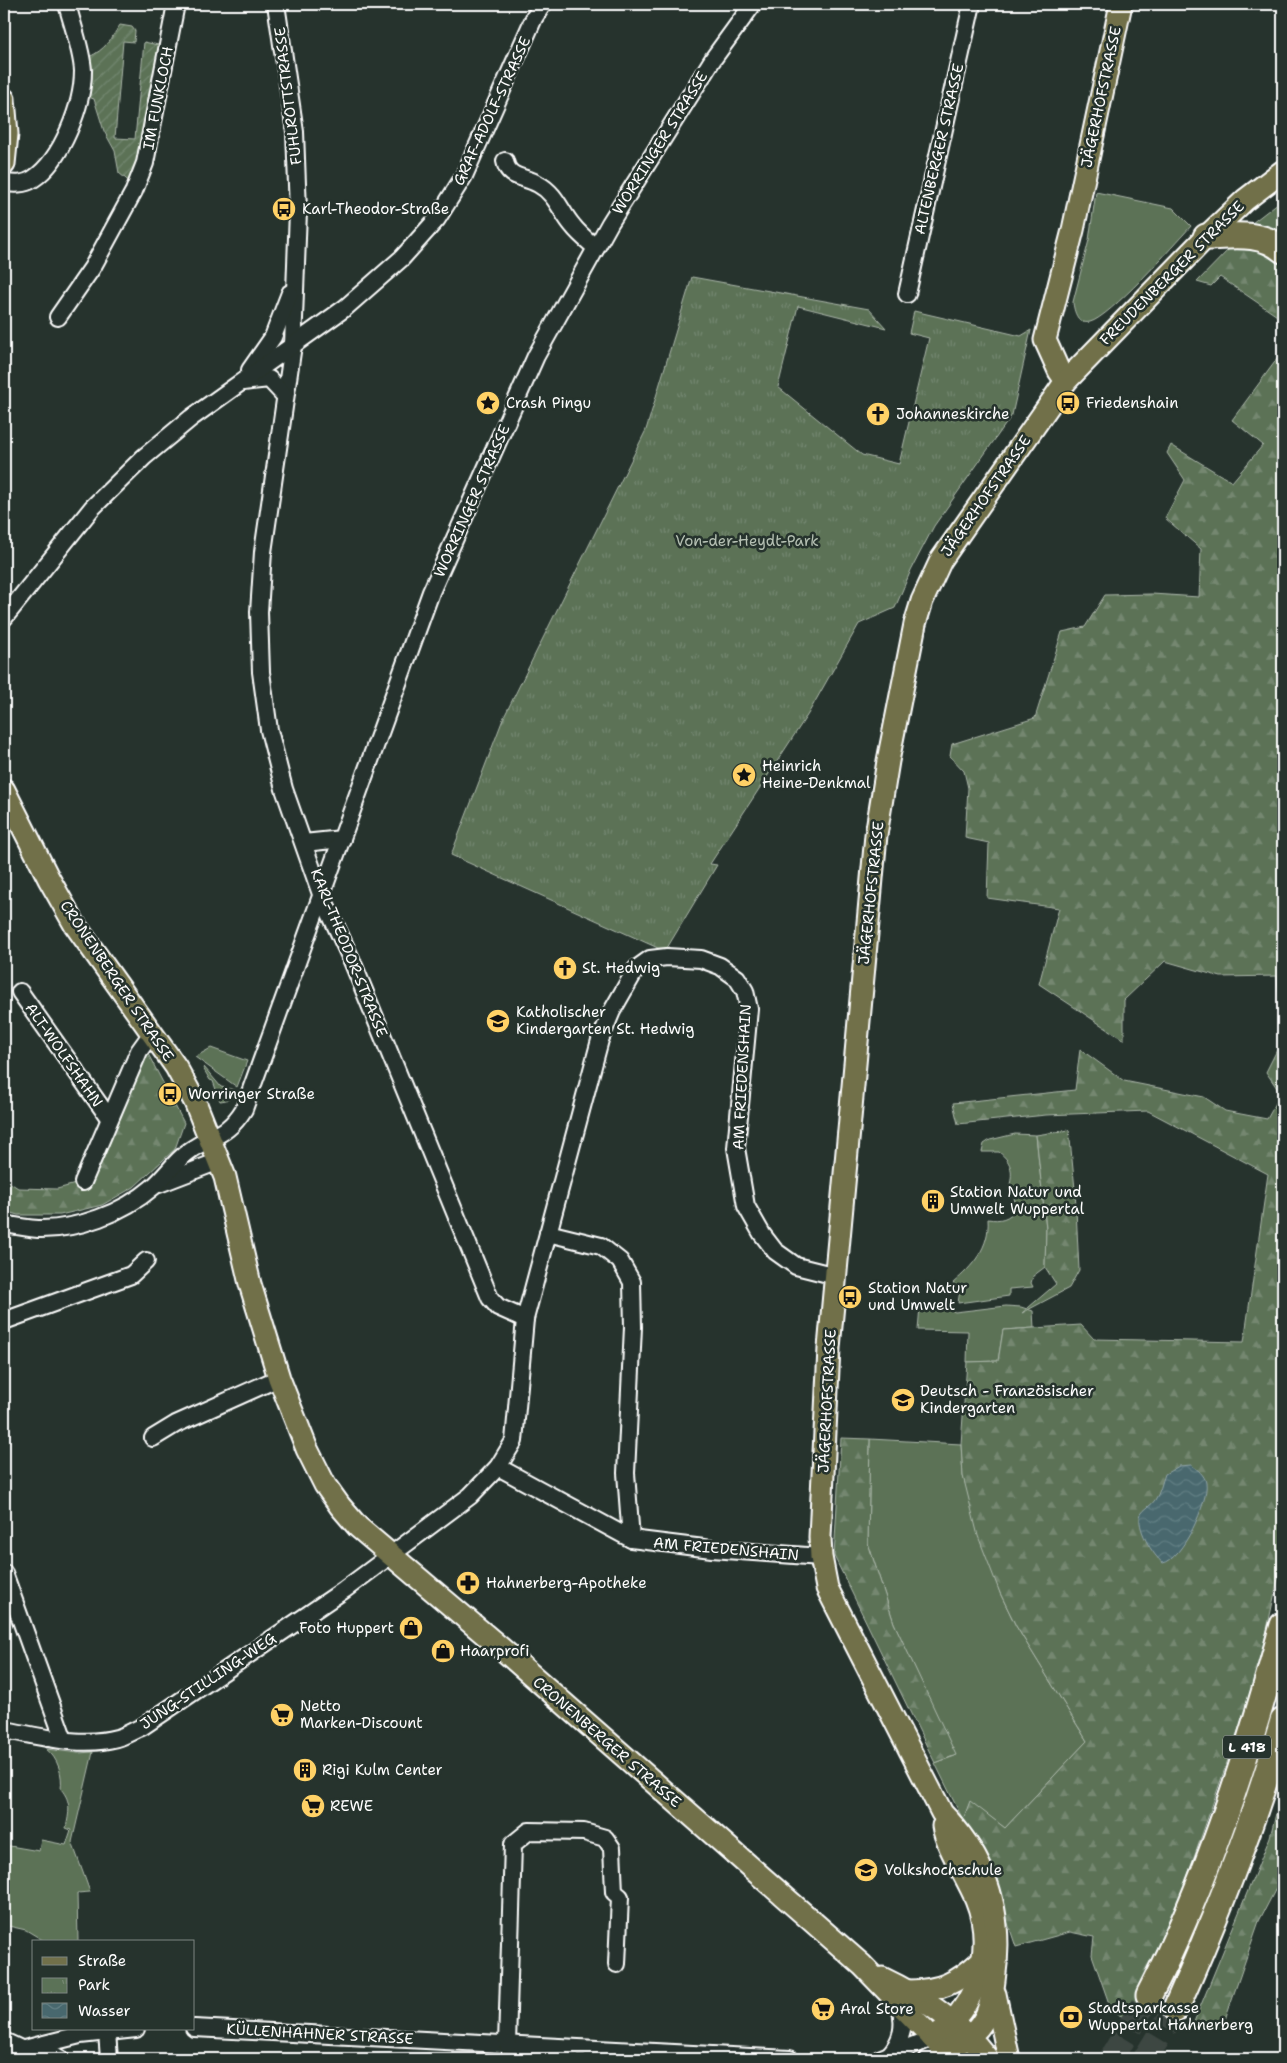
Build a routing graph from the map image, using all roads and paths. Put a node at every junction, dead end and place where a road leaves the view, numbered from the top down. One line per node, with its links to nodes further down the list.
1 (67, 4): 12 (street)
2 (176, 4): 19 (street, IM FUNKLOCH)
3 (276, 4): 16 (street, FUHLROTTSTRASSE)
4 (543, 4): 20 (street, GRAF-ADOLF-STRASSE)
5 (753, 4): 14 (street, WORRINGER STRASSE)
6 (972, 4): 17 (street, ALTENBERGER STRASSE)
7 (1121, 4): 22 (main road, JÄGERHOFSTRASSE)
8 (4, 99): 10 (main road)
9 (505, 161): 14 (street)
10 (4, 164)
11 (1283, 171): 13 (main road, FREUDENBERGER STRASSE)
12 (4, 183)
13 (1206, 237): 15 (highway); 22 (main road, FREUDENBERGER STRASSE)
14 (596, 248): 27 (street, WORRINGER STRASSE)
15 (1283, 250)
16 (296, 278): 18 (street, FUHLROTTSTRASSE); 23 (street, FUHLROTTSTRASSE)
17 (907, 294)
18 (295, 305): 20 (street); 21 (street, FUHLROTTSTRASSE)
19 (58, 317)
20 (330, 319): 21 (street, GRAF-ADOLF-STRASSE)
21 (293, 345): 23 (street, GRAF-ADOLF-STRASSE); 24 (street, KARL-THEODOR-STRASSE)
22 (1066, 380): 40 (main road, JÄGERHOFSTRASSE)
23 (241, 382): 24 (street, GRAF-ADOLF-STRASSE); 25 (street, GRAF-ADOLF-STRASSE)
24 (284, 395): 28 (street, KARL-THEODOR-STRASSE)
25 (4, 618)
26 (4, 790): 31 (main road, CRONENBERGER STRASSE)
27 (342, 839): 28 (street); 29 (street, WORRINGER STRASSE)
28 (304, 843): 29 (street, KARL-THEODOR-STRASSE)
29 (321, 894): 33 (street, WORRINGER STRASSE); 41 (street, KARL-THEODOR-STRASSE)
30 (20, 992): 32 (street, ALT-WOLFSHAHN)
31 (152, 1033): 32 (street, ALT-WOLFSHAHN); 33 (main road, CRONENBERGER STRASSE)
32 (108, 1118): 35 (street, ALT-WOLFSHAHN)
33 (211, 1140): 34 (main road, CRONENBERGER STRASSE); 36 (street, WORRINGER STRASSE)
34 (219, 1161): 36 (street); 43 (main road, CRONENBERGER STRASSE)
35 (83, 1182)
36 (154, 1186): 37 (street)
37 (4, 1224)
38 (548, 1232): 40 (street, AM FRIEDENSHAIN); 41 (street, AM FRIEDENSHAIN); 46 (street)
39 (146, 1261): 42 (street)
40 (836, 1276): 48 (main road, JÄGERHOFSTRASSE)
41 (525, 1320): 45 (street, AM FRIEDENSHAIN)
42 (4, 1321)
43 (279, 1378): 44 (street); 47 (main road, CRONENBERGER STRASSE)
44 (154, 1438)
45 (498, 1468): 46 (street, AM FRIEDENSHAIN); 47 (street, AM FRIEDENSHAIN)
46 (631, 1539): 48 (street, AM FRIEDENSHAIN)
47 (392, 1555): 53 (street, JUNG-STILLING-WEG); 59 (main road, CRONENBERGER STRASSE)
48 (821, 1557): 54 (main road, JÄGERHOFSTRASSE)
49 (4, 1574): 53 (street)
50 (1283, 1625): 58 (highway, L 418)
51 (1283, 1721): 60 (highway, L 418)
52 (4, 1730): 53 (street, JUNG-STILLING-WEG)
53 (64, 1740)
54 (942, 1813): 55 (main road, JÄGERHOFSTRASSE); 57 (main road, JÄGERHOFSTRASSE)
55 (981, 1961): 59 (main road); 61 (main road, JÄGERHOFSTRASSE)
56 (617, 1964): 67 (street)
57 (994, 1982): 64 (main road, JÄGERHOFSTRASSE); 76 (main road)
58 (1149, 1995)
59 (904, 1998): 61 (main road, CRONENBERGER STRASSE); 69 (main road, CRONENBERGER STRASSE); 71 (street)
60 (1176, 2008)
61 (945, 2016): 64 (main road, CRONENBERGER STRASSE); 69 (main road, JÄGERHOFSTRASSE)
62 (195, 2028): 67 (street, KÜLLENHAHNER STRASSE)
63 (126, 2030): 65 (street)
64 (976, 2030): 69 (main road); 72 (main road, CRONENBERGER STRASSE)
65 (107, 2032): 68 (street); 74 (street)
66 (4, 2041): 68 (street)
67 (507, 2044): 75 (street, KÜLLENHAHNER STRASSE)
68 (20, 2049): 70 (street); 73 (street)
69 (935, 2049): 71 (street)
70 (4, 2054)
71 (884, 2057)
72 (987, 2058)
73 (61, 2059)
74 (109, 2059)
75 (790, 2059)
76 (1008, 2059)

